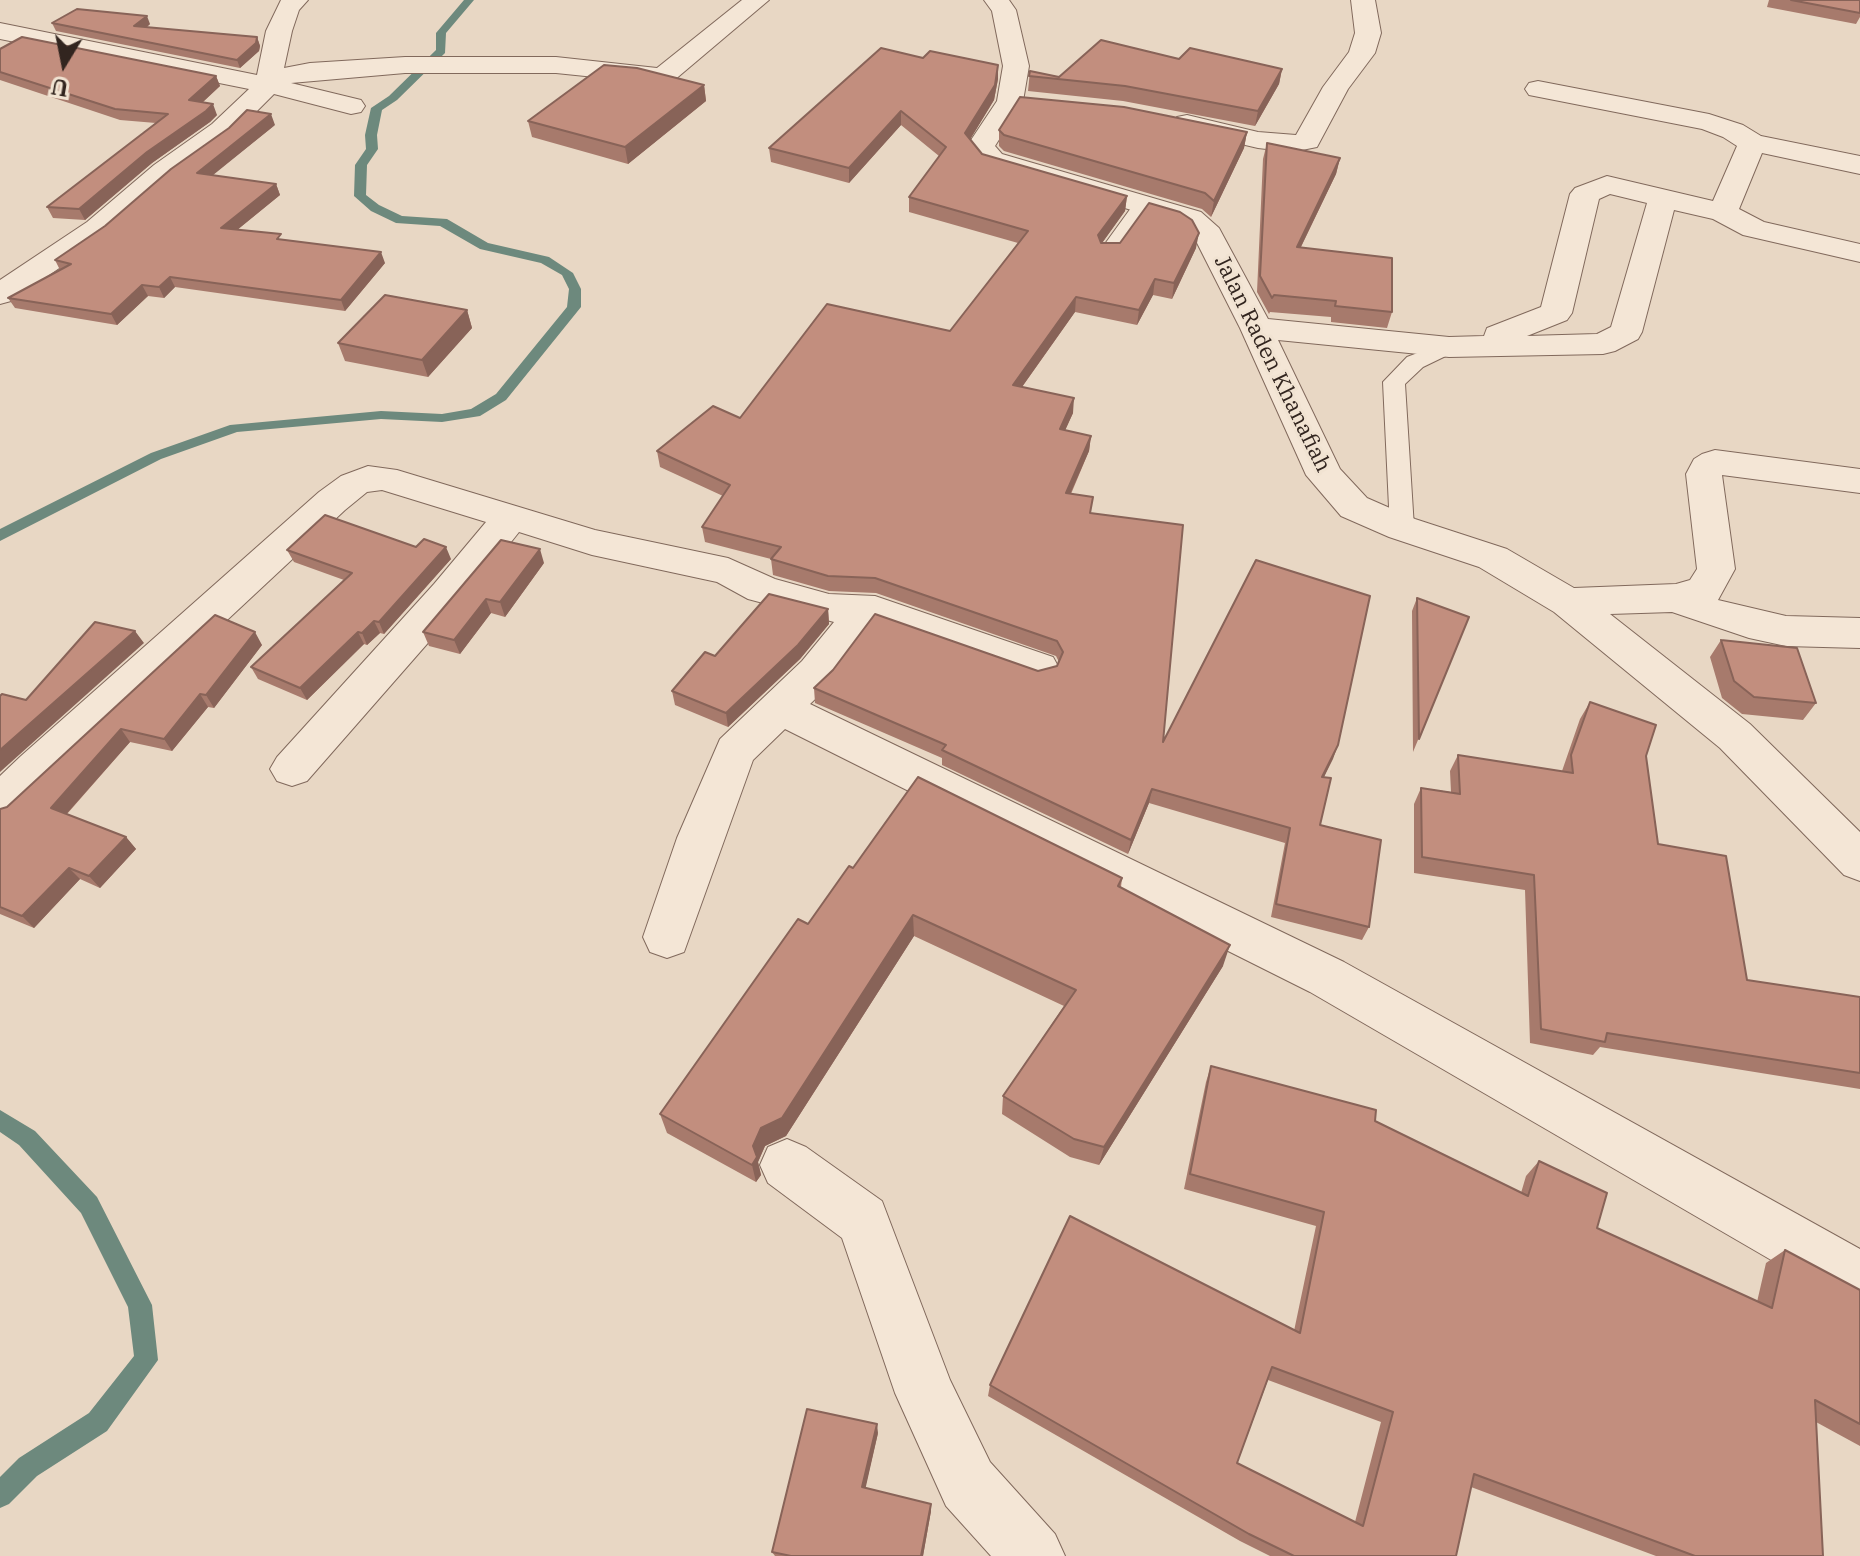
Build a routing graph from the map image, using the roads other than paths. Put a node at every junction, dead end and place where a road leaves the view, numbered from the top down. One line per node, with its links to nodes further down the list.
1 (296, 0): 6 (street)
2 (757, 0): 6 (street)
3 (996, 0): 13 (street, Jalan Raden Khanafiah)
4 (1363, 0): 9 (street)
5 (0, 31): 6 (street)
6 (269, 82): 8 (street); 17 (street)
7 (1538, 89): 10 (street)
8 (351, 106)
9 (1154, 117)
10 (1752, 143): 11 (street); 14 (street)
11 (1860, 165)
12 (1663, 197): 14 (street); 19 (street); 19 (street)
13 (1143, 205): 15 (lane); 18 (street, Jalan Raden Khanafiah)
14 (1723, 212): 16 (street)
15 (1109, 252)
16 (1860, 253)
17 (0, 294)
18 (1256, 328): 19 (street); 22 (street, Jalan Raden Khanafiah)
19 (1459, 346): 22 (lane)
20 (1860, 481): 23 (street)
21 (510, 518): 25 (street); 29 (street); 30 (street)
22 (1402, 528): 24 (street, Jalan Raden Khanafiah)
23 (1676, 598): 24 (street); 26 (street)
24 (1568, 602): 31 (street, Jalan Raden Khanafiah)
25 (867, 608): 27 (street); 28 (street)
26 (1860, 633)
27 (1038, 668)
28 (780, 708): 32 (street); 34 (street)
29 (292, 769)
30 (0, 804)
31 (1860, 862)
32 (667, 937)
33 (787, 1165): 35 (street)
34 (1860, 1280)
35 (1033, 1556)

